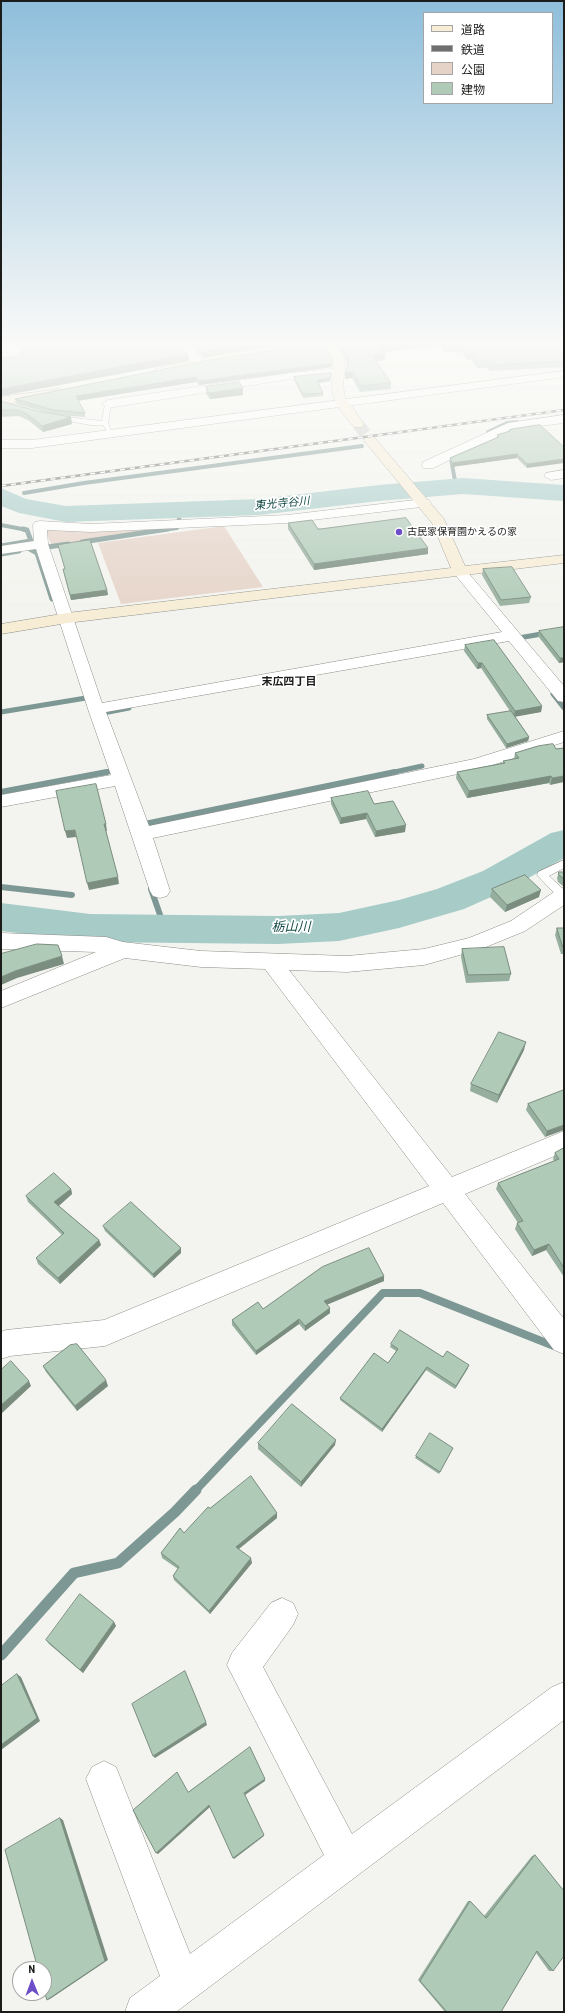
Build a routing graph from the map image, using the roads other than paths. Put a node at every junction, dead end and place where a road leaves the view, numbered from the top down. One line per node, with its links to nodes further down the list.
1 (70, 436): 4 (street)
2 (491, 436): 5 (street)
3 (370, 440): 8 (street)
4 (1, 444)
5 (428, 465)
6 (564, 474): 7 (street)
7 (551, 476)
8 (423, 501): 9 (street); 12 (street)
9 (42, 544): 10 (street); 13 (street)
10 (1, 550)
11 (564, 559): 12 (street)
12 (460, 572): 13 (street); 15 (street)
13 (67, 618): 14 (street); 17 (street)
14 (1, 629)
15 (513, 635): 16 (street); 17 (street)
16 (564, 696)
17 (96, 709): 19 (street)
18 (564, 736): 21 (street)
19 (122, 779): 20 (street); 21 (street)
20 (1, 801)
21 (142, 834): 23 (street)
22 (564, 864): 24 (lane)
23 (160, 891)
24 (564, 895): 27 (street)
25 (1, 941): 26 (street)
26 (123, 950): 27 (street); 28 (street)
27 (271, 962): 30 (street)
28 (1, 1000)
29 (564, 1141): 30 (street)
30 (448, 1191): 31 (street); 32 (street)
31 (564, 1341)
32 (1, 1346)
33 (282, 1614): 36 (street)
34 (564, 1700): 36 (street)
35 (104, 1780): 37 (street)
36 (347, 1861): 37 (street)
37 (182, 1984): 38 (street)
38 (144, 2012)

